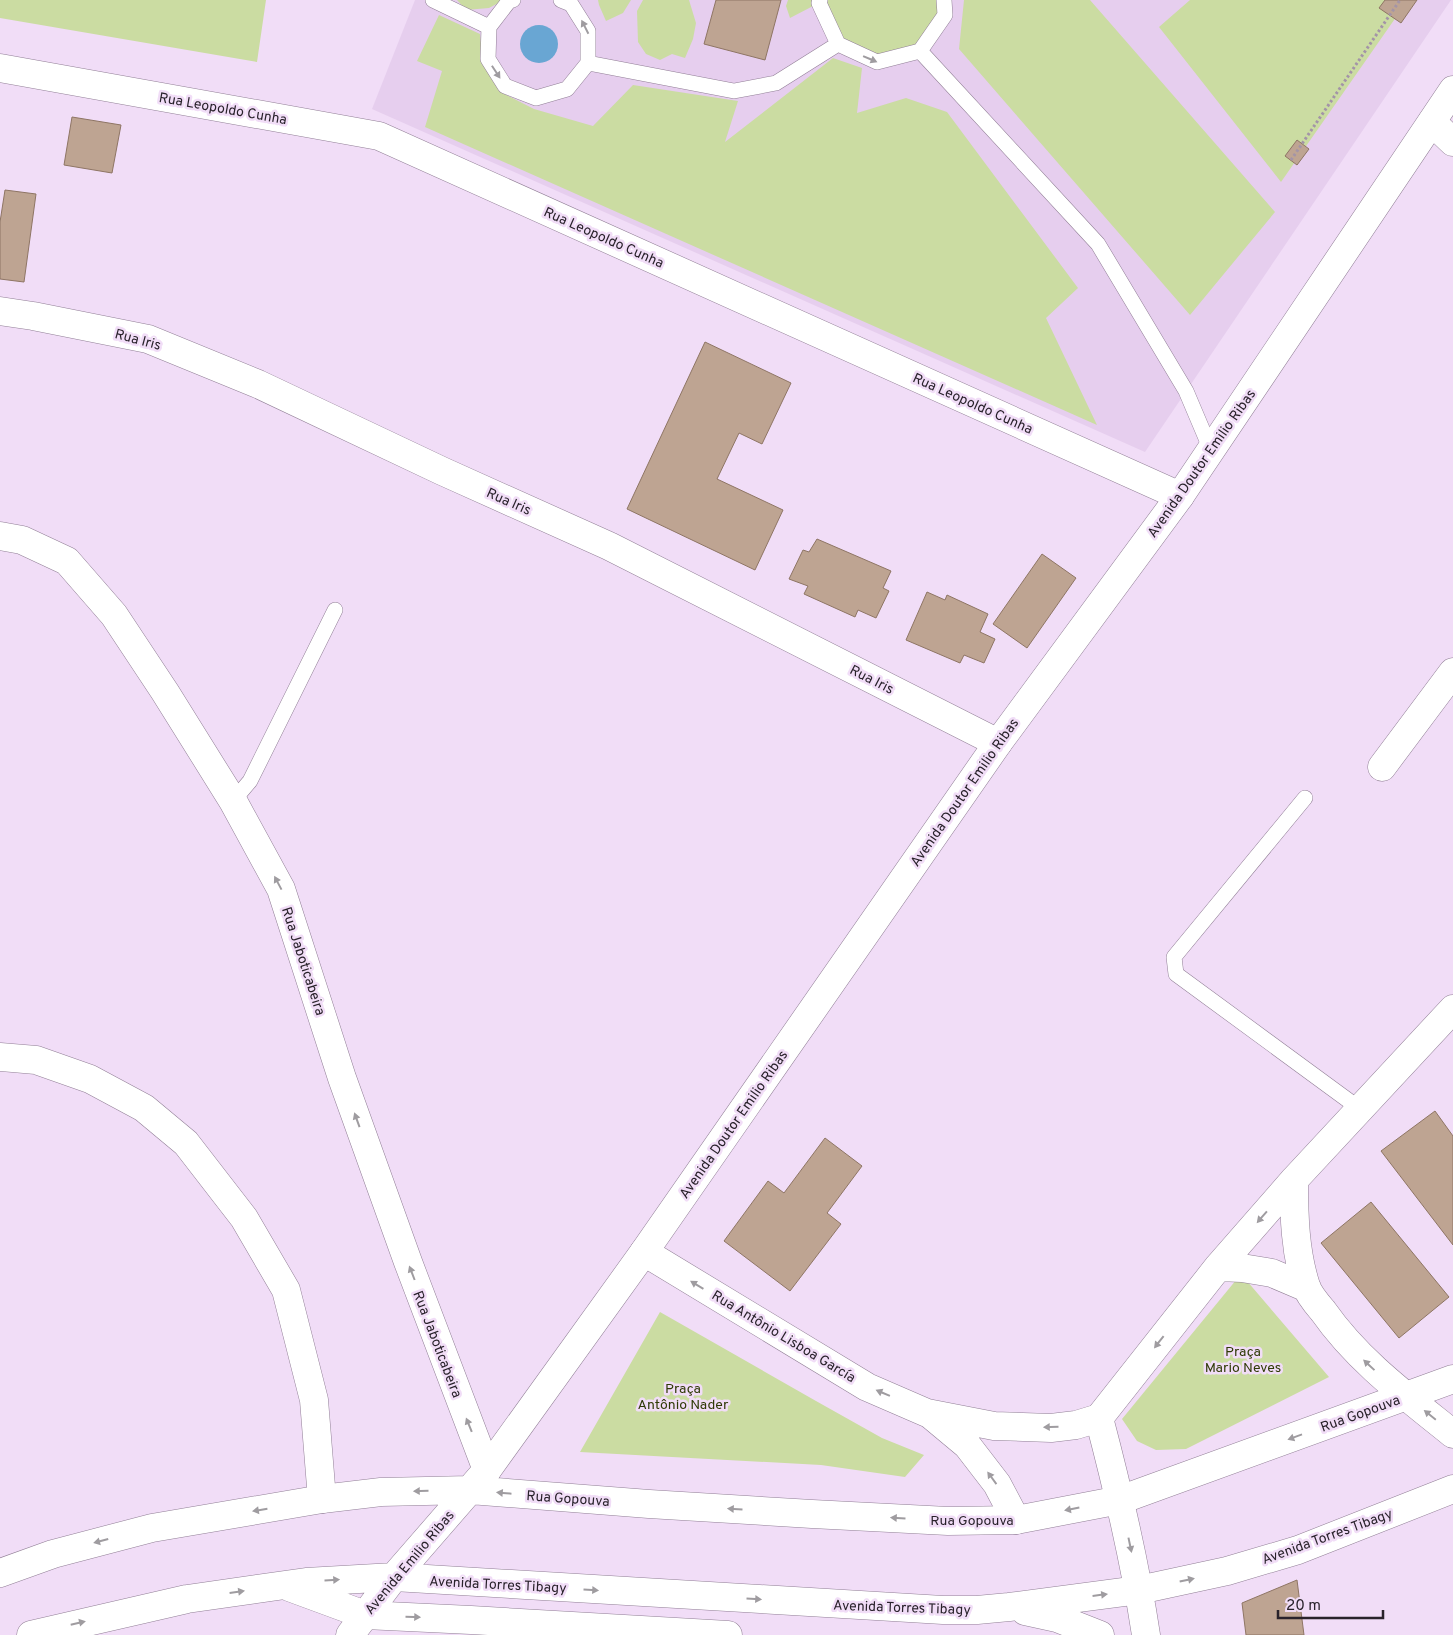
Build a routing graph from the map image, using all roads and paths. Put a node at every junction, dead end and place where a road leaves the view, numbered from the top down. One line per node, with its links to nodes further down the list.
1 (433, 0): 7 (lane)
2 (513, 0): 7 (lane)
3 (561, 0): 10 (lane, one-way to 3)
4 (820, 0): 8 (lane)
5 (944, 0): 9 (lane)
6 (1400, 0): 15 (path)
7 (490, 27): 10 (lane, one-way to 10)
8 (838, 44): 9 (lane, one-way to 9); 10 (lane)
9 (920, 51): 17 (lane)
10 (588, 63)
11 (0, 68): 18 (street, Rua Leopoldo Cunha)
12 (1453, 90): 13 (street, Avenida Doutor Emilio Ribas)
13 (1432, 122): 14 (street); 17 (street, Avenida Doutor Emilio Ribas)
14 (1453, 142)
15 (1291, 160)
16 (0, 311): 22 (street, Rua Iris)
17 (1211, 450): 18 (street, Avenida Doutor Emilio Ribas)
18 (1180, 496): 22 (street, Avenida Doutor Emilio Ribas)
19 (0, 536): 25 (street, Rua Jaboticabeira)
20 (334, 610): 25 (lane)
21 (1453, 672): 23 (street)
22 (998, 743): 30 (street, Avenida Doutor Emilio Ribas)
23 (1382, 767)
24 (1305, 798): 28 (lane)
25 (233, 801): 38 (street, Rua Jaboticabeira, one-way to 25)
26 (1453, 1009): 28 (street)
27 (0, 1057): 41 (street)
28 (1360, 1108): 29 (street)
29 (1294, 1180): 31 (street, one-way to 31); 32 (street)
30 (644, 1252): 35 (street, Rua Antônio Lisboa García, one-way to 30); 38 (street, Avenida Doutor Emilio Ribas)
31 (1218, 1267): 32 (street); 36 (street, one-way to 36)
32 (1306, 1288): 34 (street, one-way to 32)
33 (1453, 1379): 34 (street, Rua Gopouva)
34 (1407, 1396): 37 (street, one-way to 34); 42 (street, Rua Gopouva, one-way to 42)
35 (928, 1413): 36 (street, Rua Antônio Lisboa García, one-way to 35); 43 (street, Rua Antônio Lisboa García, one-way to 35)
36 (1099, 1418): 42 (street)
37 (1453, 1434)
38 (487, 1470): 40 (street, Avenida Doutor Emilio Ribas)
39 (1453, 1489): 47 (street, Avenida Torres Tibagy, one-way to 39)
40 (470, 1490): 41 (street, Rua Gopouva, one-way to 41); 43 (street, Rua Gopouva, one-way to 40); 45 (street, Avenida Emilio Ribas)
41 (322, 1499): 44 (street, Rua Gopouva, one-way to 44)
42 (1120, 1500): 43 (street, Rua Gopouva, one-way to 43); 47 (street, one-way to 47)
43 (1016, 1520)
44 (0, 1573)
45 (394, 1577): 46 (street, Avenida Torres Tibagy, one-way to 45); 48 (street, Avenida Torres Tibagy, one-way to 48); 49 (street, Avenida Emilio Ribas)
46 (283, 1585): 49 (street); 51 (street, Avenida Torres Tibagy, one-way to 46)
47 (1139, 1590): 48 (street, Avenida Torres Tibagy, one-way to 47); 54 (street)
48 (1009, 1607): 53 (street)
49 (357, 1625): 50 (street, one-way to 50)
50 (613, 1632): 52 (street)
51 (31, 1635)
52 (728, 1635)
53 (1100, 1635)
54 (1146, 1635)

